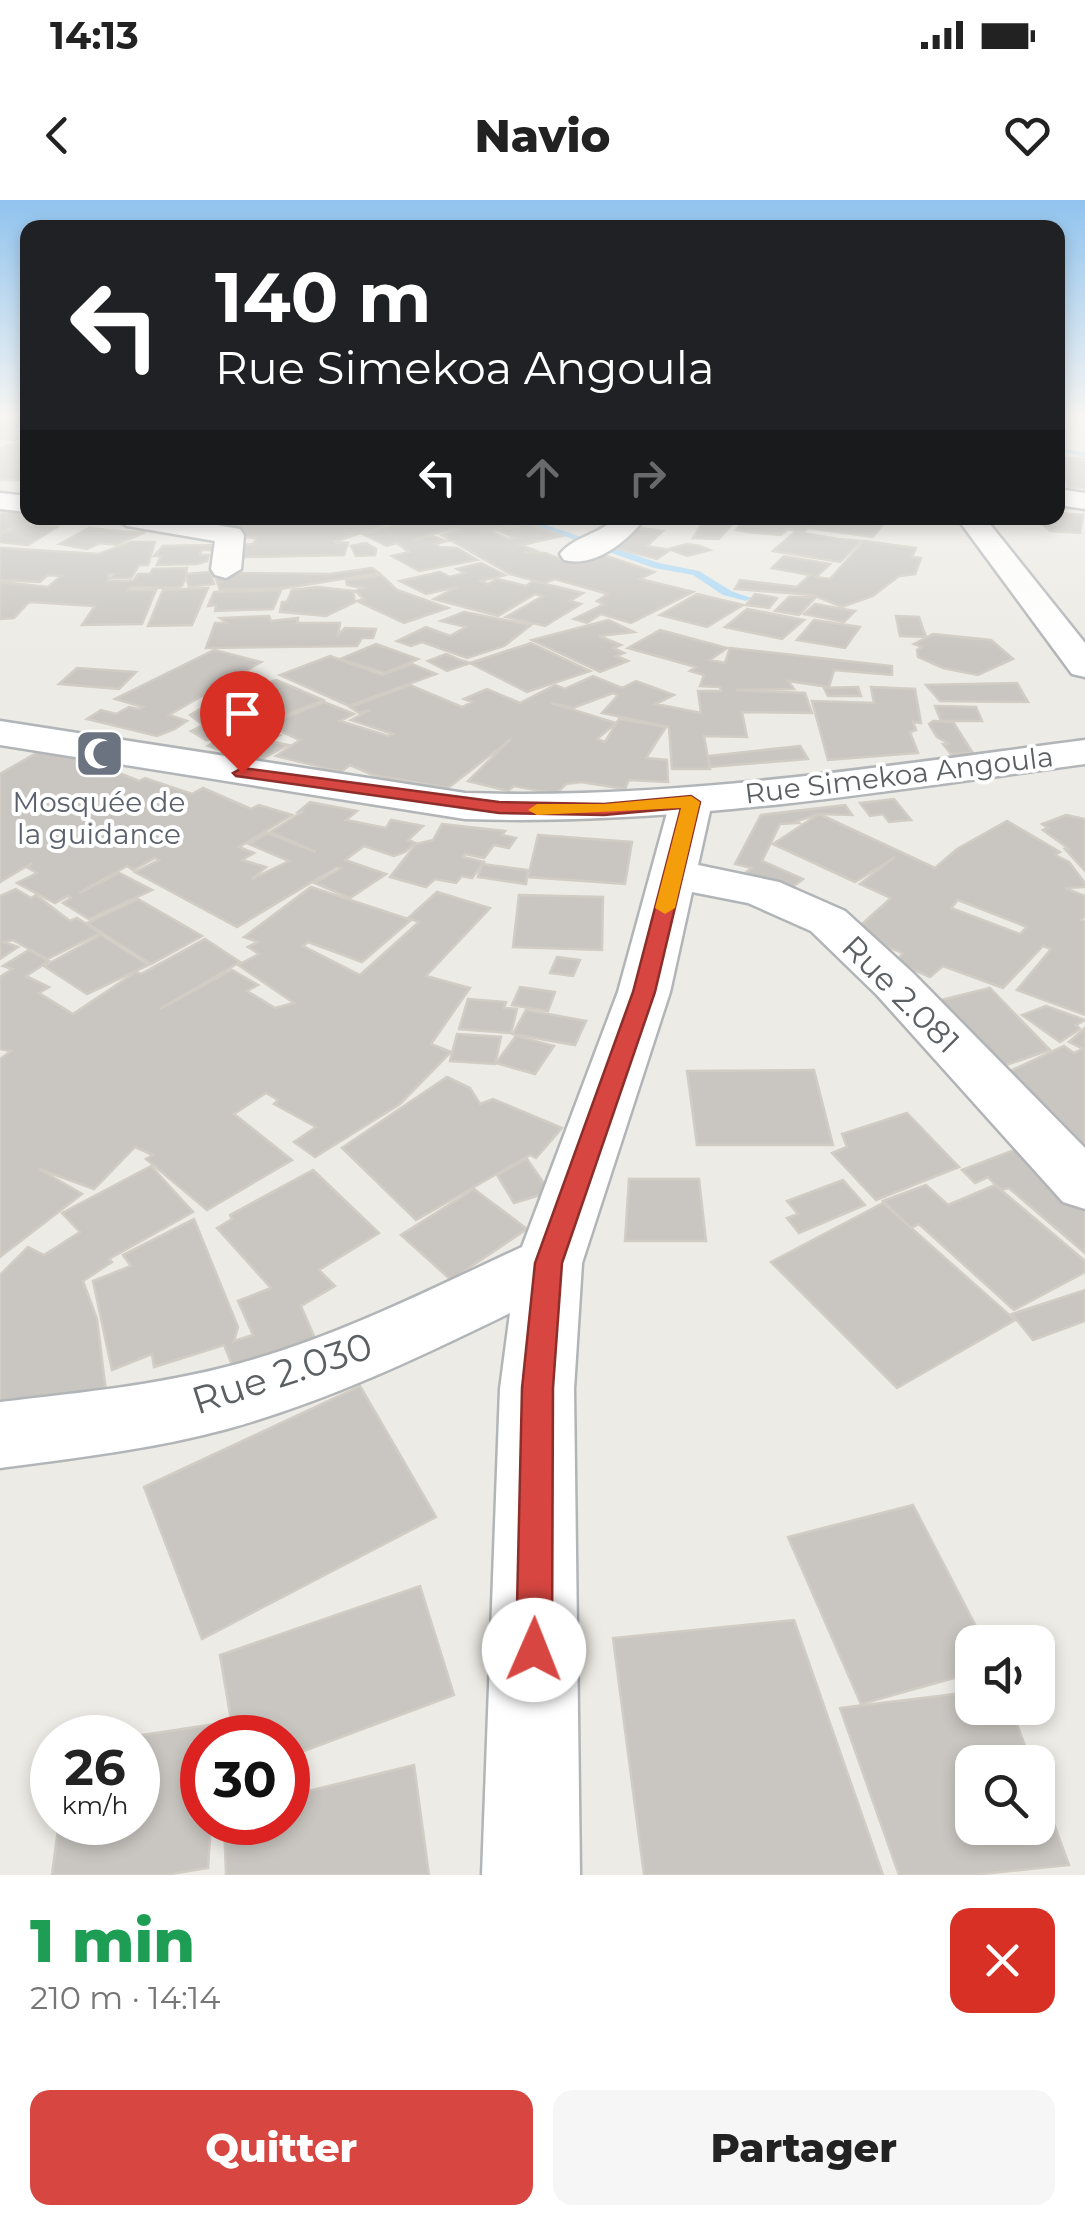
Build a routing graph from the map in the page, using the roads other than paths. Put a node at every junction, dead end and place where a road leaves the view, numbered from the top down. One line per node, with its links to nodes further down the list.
1 (169, 525): 5 (street)
2 (624, 525): 4 (street)
3 (976, 525): 6 (street)
4 (575, 554)
5 (226, 569)
6 (1074, 640): 7 (street)
7 (1085, 666)
8 (0, 734): 10 (street, Rue Simekoa Angoula)
9 (1085, 752): 10 (street, Rue Simekoa Angoula)
10 (691, 802): 11 (street)
11 (674, 874): 12 (street, Rue 2.081); 13 (street)
12 (1085, 1186)
13 (548, 1263): 14 (street, Rue 2.030); 15 (street)
14 (0, 1434)
15 (531, 1875)

